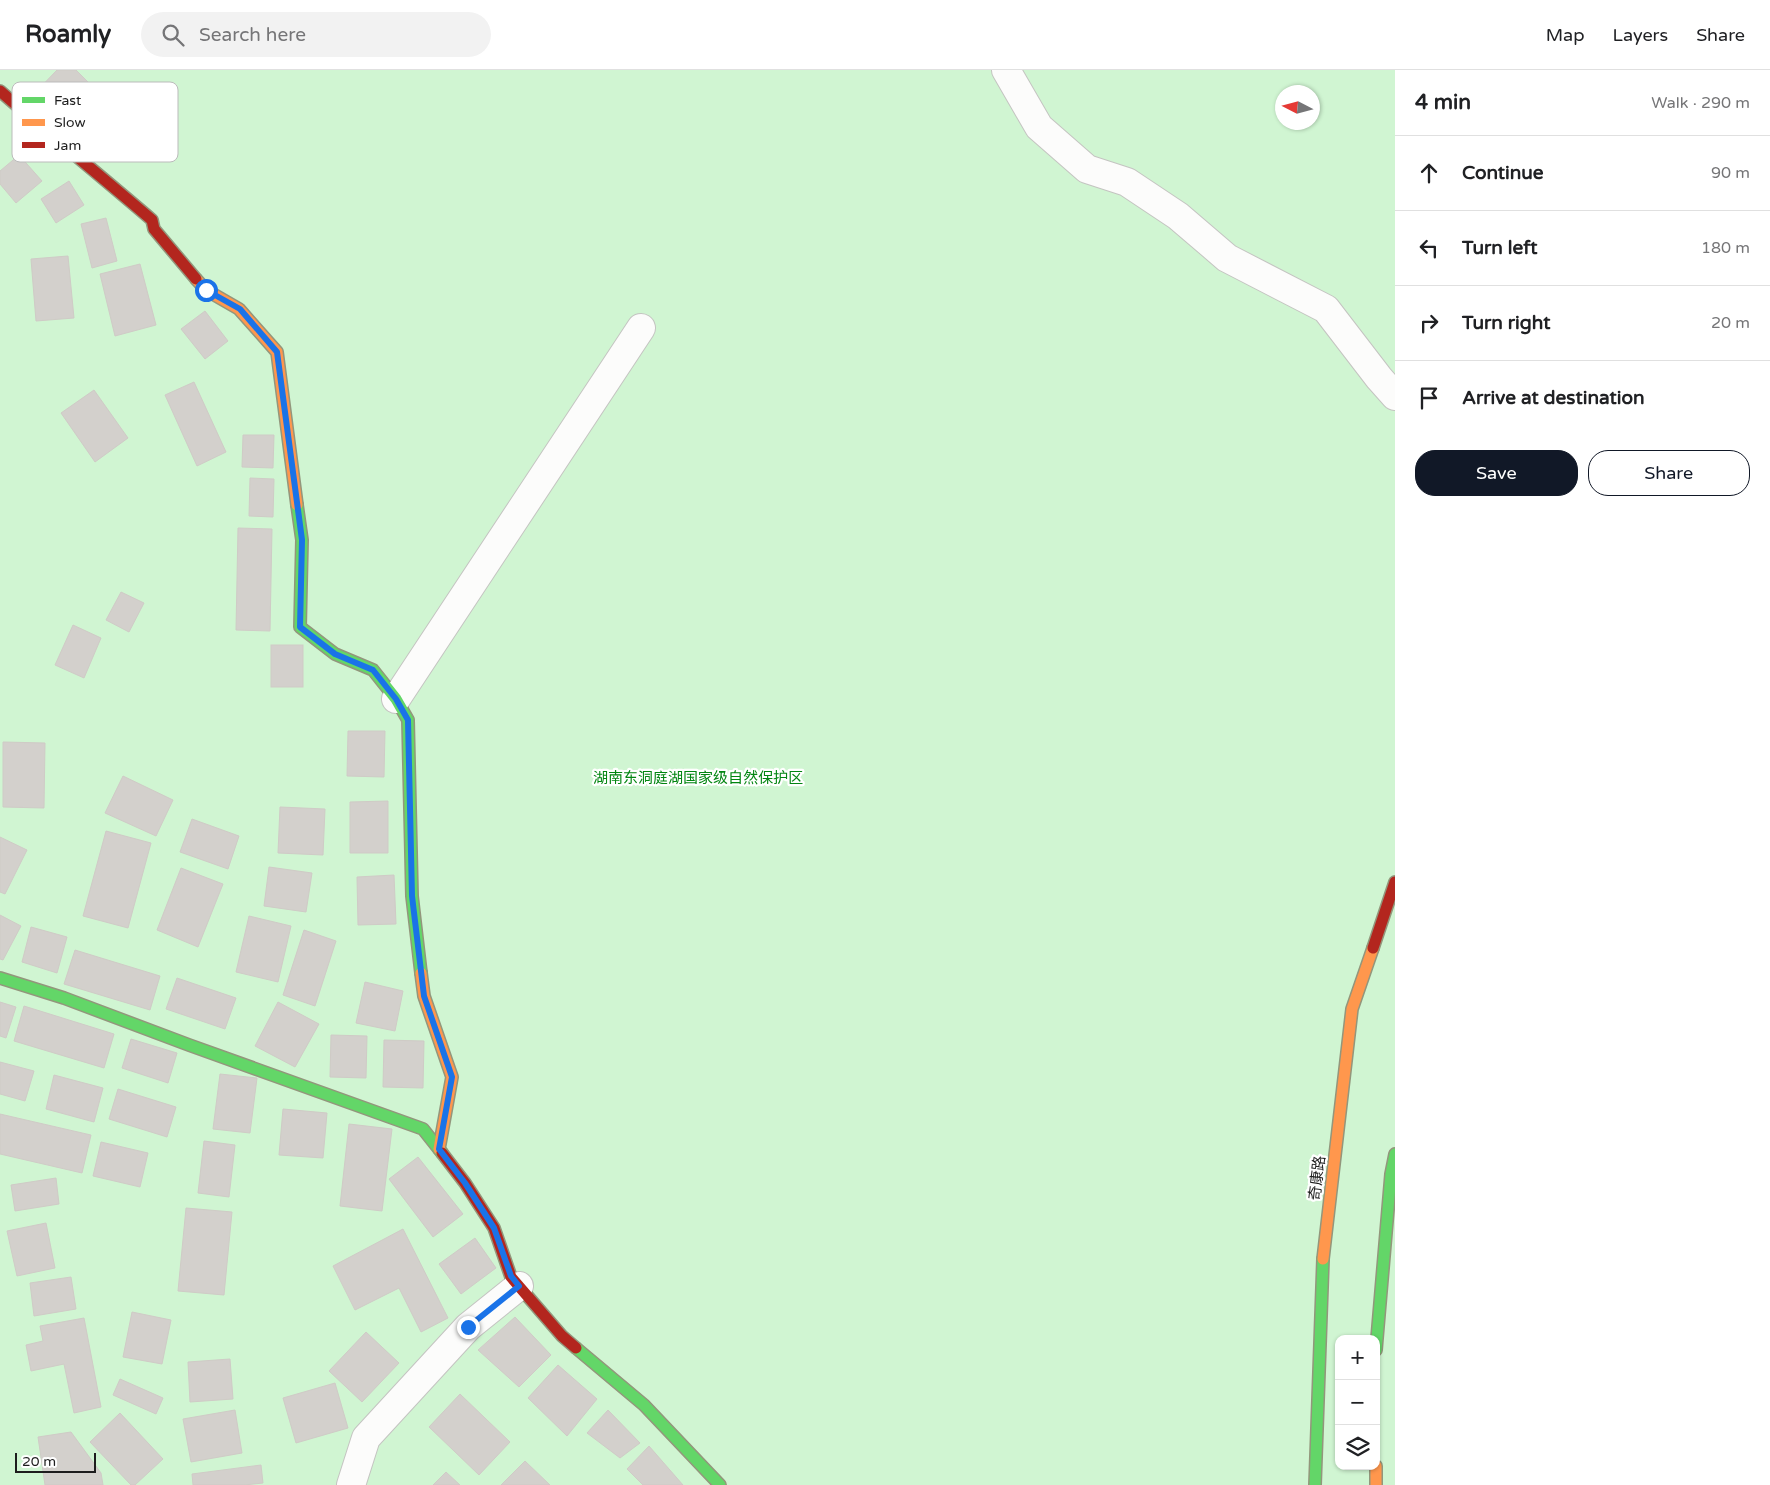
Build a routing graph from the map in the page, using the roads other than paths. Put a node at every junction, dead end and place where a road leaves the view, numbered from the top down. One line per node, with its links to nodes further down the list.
1 (1006, 70): 6 (street)
2 (0, 91): 3 (street)
3 (12, 102)
4 (85, 162): 7 (street)
5 (641, 328): 7 (street)
6 (1395, 396)
7 (396, 699): 10 (street)
8 (1395, 882): 17 (street, 奇康路)
9 (0, 978): 10 (street)
10 (439, 1149): 12 (street)
11 (1395, 1154): 13 (street)
12 (519, 1286): 15 (street); 16 (street)
13 (1377, 1335)
14 (1376, 1470): 18 (street)
15 (351, 1485)
16 (720, 1485)
17 (1315, 1485)
18 (1376, 1485)

